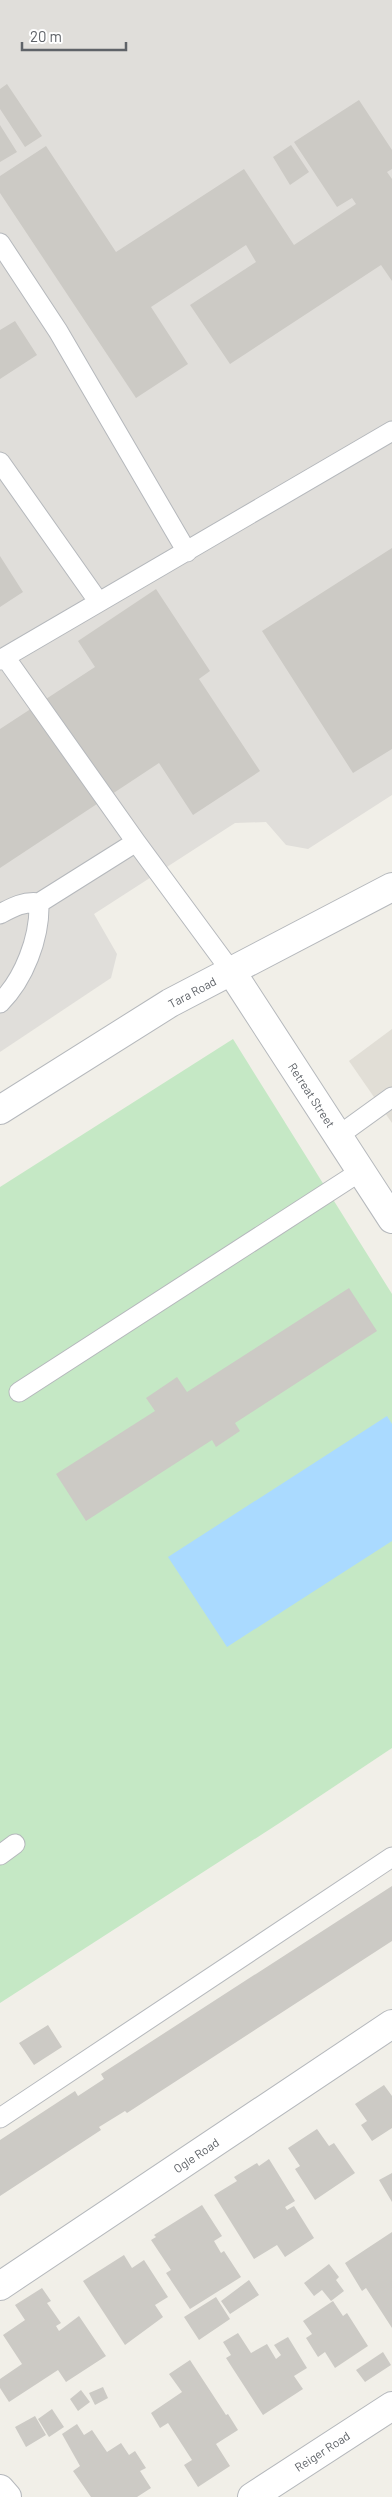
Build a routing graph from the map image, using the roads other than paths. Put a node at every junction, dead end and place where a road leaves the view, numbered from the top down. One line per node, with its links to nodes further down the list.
1 (0, 243): 4 (lane)
2 (392, 431): 4 (lane)
3 (0, 462): 5 (lane)
4 (187, 552): 5 (lane)
5 (98, 601): 6 (lane)
6 (2, 658): 7 (lane)
7 (136, 842): 9 (lane); 11 (lane)
8 (392, 887): 11 (street, Tara Road)
9 (39, 903): 10 (lane); 12 (lane)
10 (0, 914)
11 (231, 971): 14 (street, Tara Road); 15 (street, Retreat Street)
12 (0, 1003)
13 (392, 1097): 15 (lane)
14 (0, 1110)
15 (338, 1136): 16 (street, Retreat Street)
16 (361, 1171): 17 (street, Retreat Street); 18 (lane)
17 (392, 1219)
18 (19, 1392)
19 (392, 1857): 21 (lane)
20 (392, 2024): 22 (street, Ogle Road)
21 (0, 2118)
22 (0, 2286)
23 (392, 2406): 26 (street, Reiger Road)
24 (0, 2489): 25 (street)
25 (7, 2497)
26 (252, 2497)

